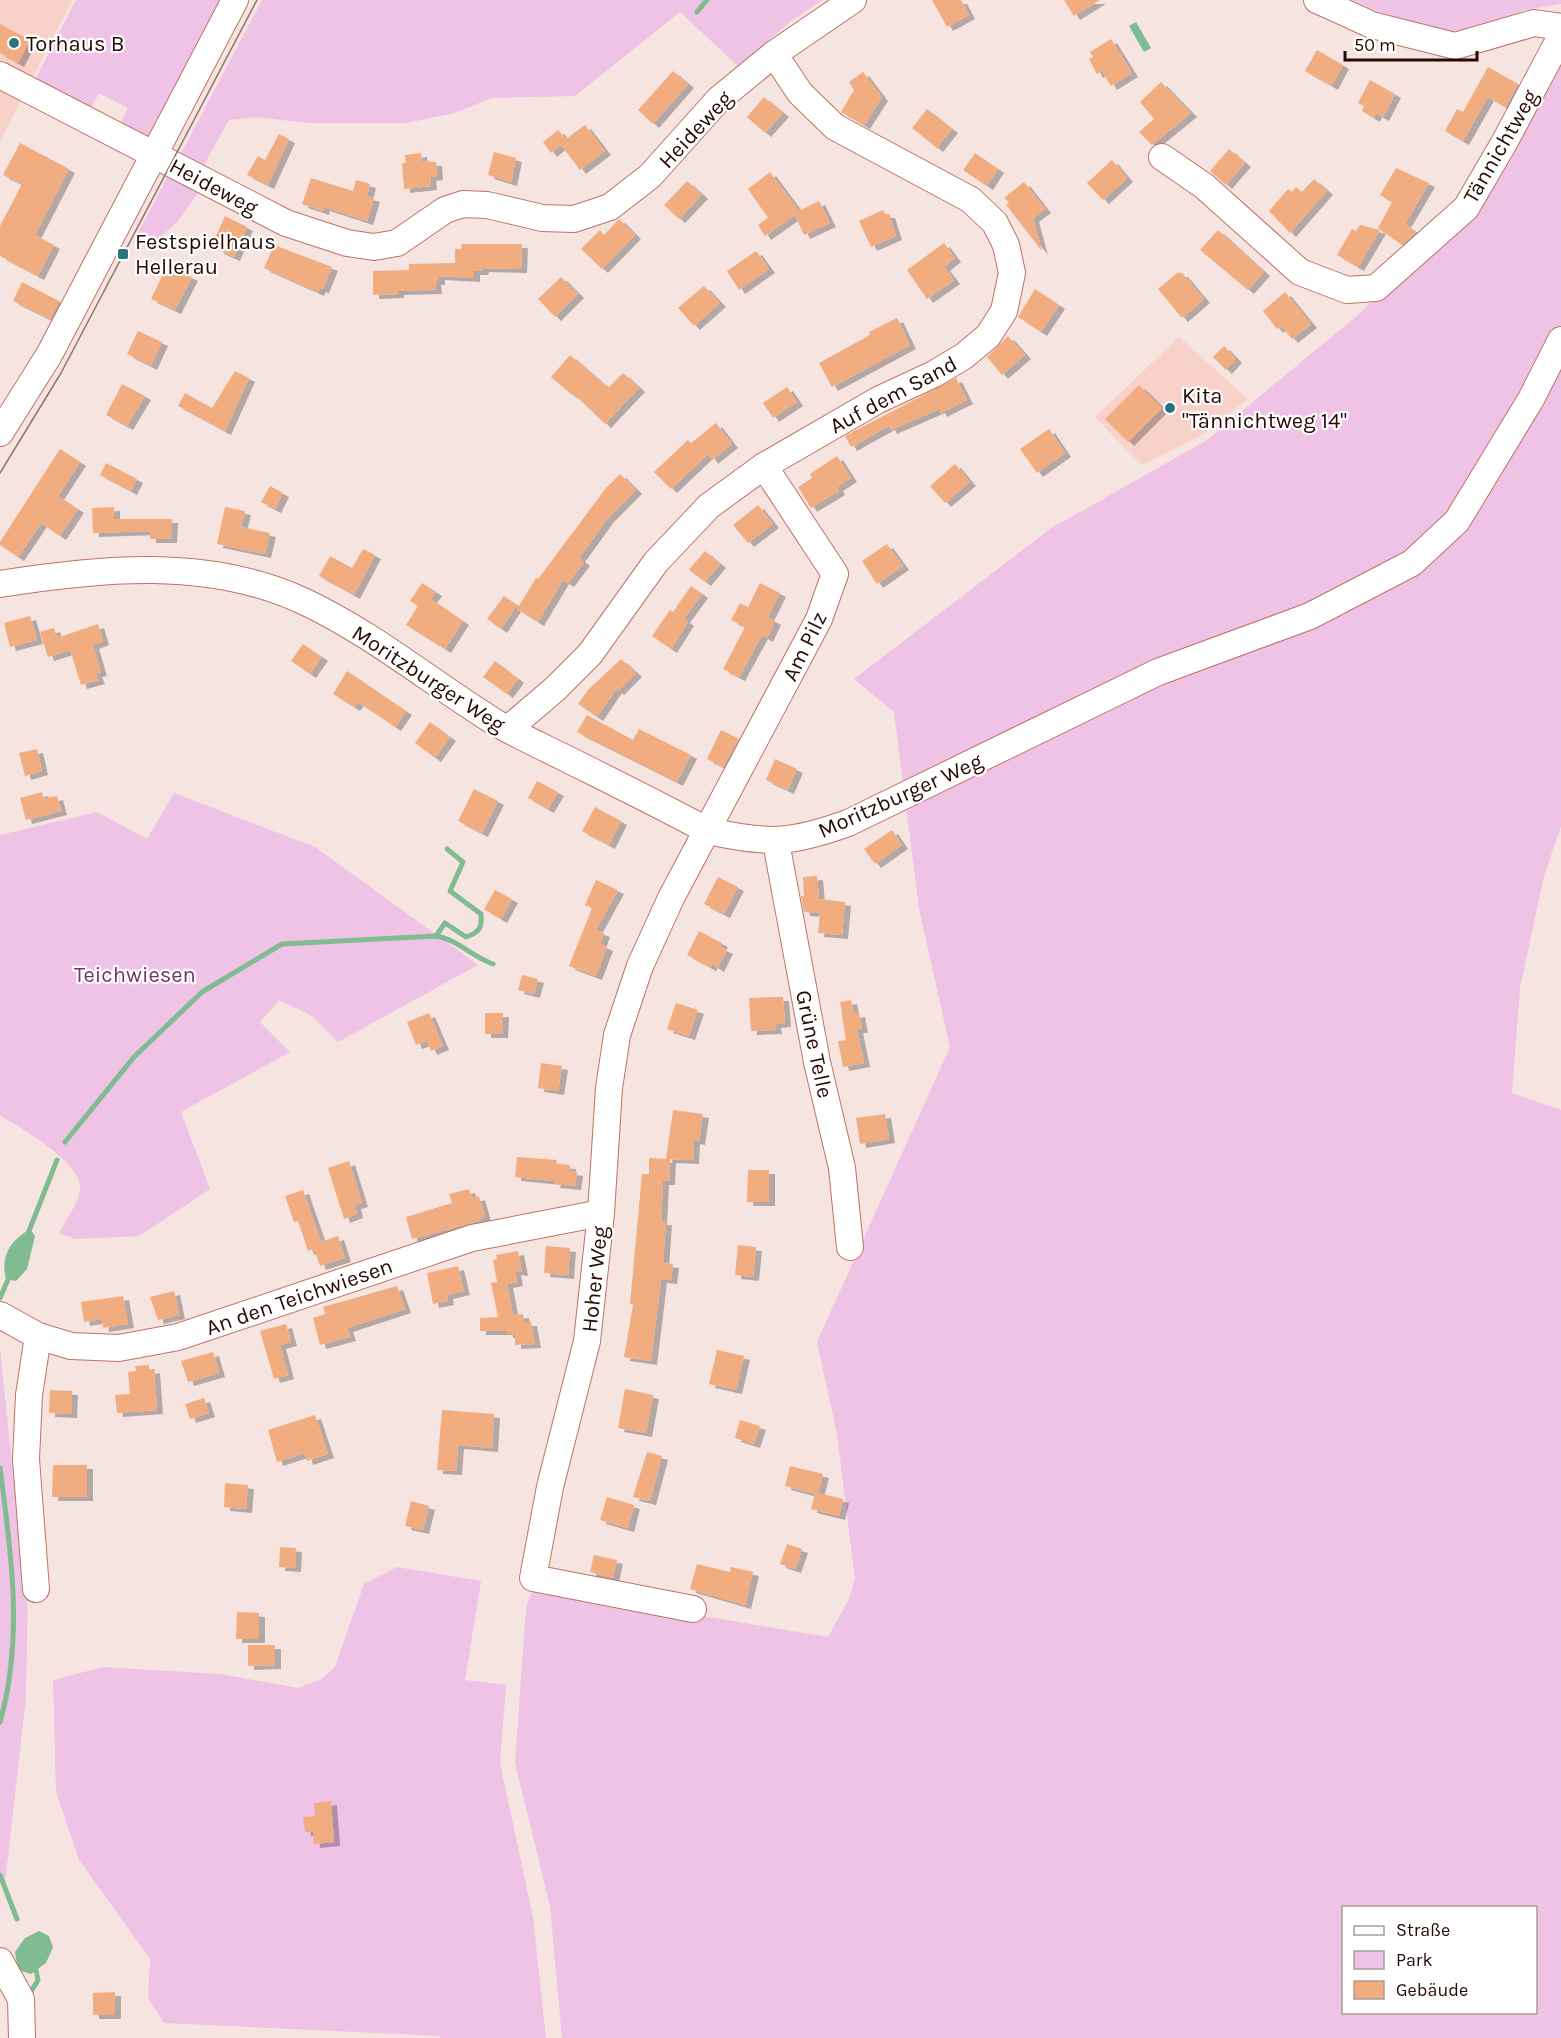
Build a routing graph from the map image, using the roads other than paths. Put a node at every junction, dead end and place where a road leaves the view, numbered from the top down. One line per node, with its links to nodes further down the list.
1 (235, 0): 8 (street)
2 (853, 0): 6 (street, Heideweg)
3 (1317, 0): 4 (street)
4 (1561, 27)
5 (1561, 36): 9 (street, Tännichtweg)
6 (774, 54): 8 (street, Heideweg); 12 (street, Auf dem Sand)
7 (0, 75): 8 (street, Heideweg)
8 (154, 154): 11 (street)
9 (1162, 157)
10 (1561, 340): 16 (street, Moritzburger Weg)
11 (0, 433)
12 (764, 466): 14 (street, Auf dem Sand); 15 (street, Am Pilz)
13 (0, 584): 14 (street, Moritzburger Weg)
14 (508, 729): 15 (street, Moritzburger Weg)
15 (708, 831): 16 (street, Moritzburger Weg); 17 (street, Hoher Weg)
16 (776, 842): 18 (street, Grüne Telle)
17 (601, 1213): 20 (street, An den Teichwiesen); 22 (street, Hoher Weg)
18 (850, 1247)
19 (0, 1315): 20 (street, An den Teichwiesen)
20 (38, 1336): 21 (street)
21 (36, 1589)
22 (693, 1609)
23 (0, 1961): 24 (street)
24 (22, 2038)

